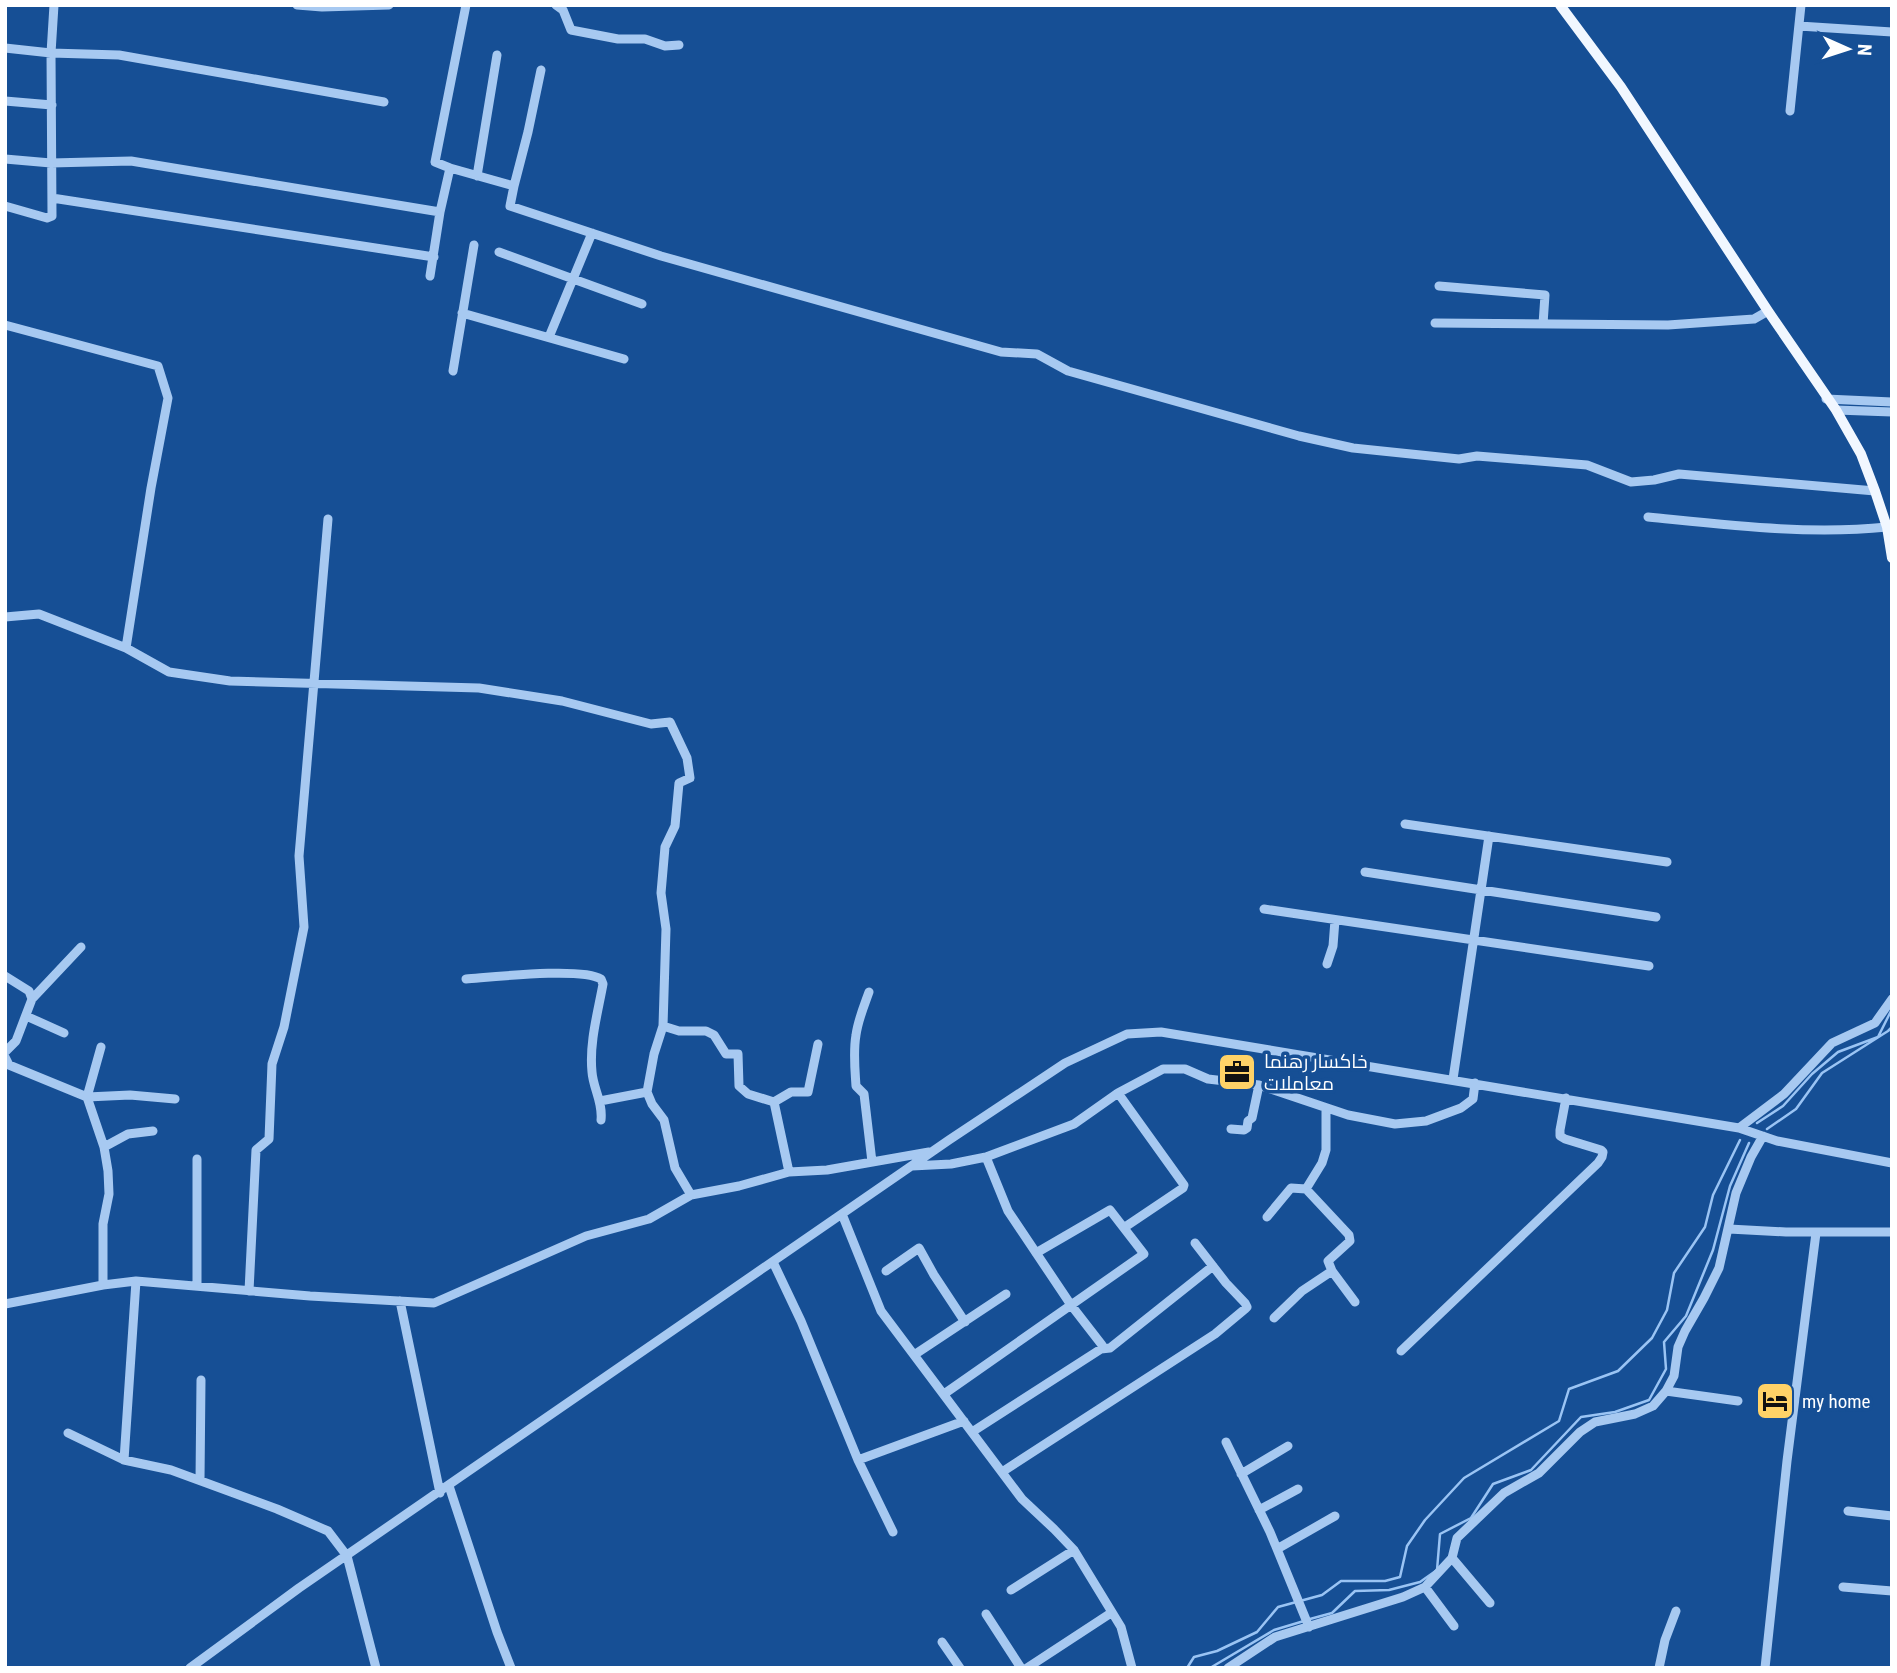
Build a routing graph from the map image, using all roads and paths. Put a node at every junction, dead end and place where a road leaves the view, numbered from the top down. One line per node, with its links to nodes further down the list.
1 (54, 5): 13 (street)
2 (297, 5): 8 (street)
3 (389, 5): 8 (street)
4 (467, 5): 22 (street)
5 (556, 5): 11 (street)
6 (1560, 5): 36 (main road)
7 (1801, 5): 9 (street)
8 (322, 6)
9 (1799, 26): 10 (street); 19 (street)
10 (1892, 32)
11 (679, 45)
12 (5, 48): 13 (street)
13 (51, 53): 17 (street); 18 (street)
14 (497, 55): 23 (street)
15 (541, 69): 24 (street)
16 (5, 102): 18 (street)
17 (384, 102)
18 (52, 105): 21 (street)
19 (1790, 111)
20 (5, 159): 21 (street)
21 (51, 163): 25 (street); 27 (street)
22 (450, 168): 23 (street); 27 (street)
23 (477, 176): 24 (street)
24 (514, 186): 28 (street)
25 (52, 198): 26 (street); 31 (street)
26 (5, 206)
27 (440, 212): 31 (street)
28 (592, 233): 33 (street); 48 (street)
29 (474, 245): 37 (street)
30 (499, 252): 33 (street)
31 (434, 257): 32 (street)
32 (430, 276)
33 (573, 279): 35 (street); 41 (street)
34 (1439, 286): 39 (street)
35 (642, 304)
36 (1768, 311): 39 (street); 44 (main road)
37 (462, 313): 41 (street); 43 (street)
38 (1435, 323): 39 (street)
39 (1543, 324)
40 (5, 325): 54 (street)
41 (549, 337): 42 (street)
42 (624, 359)
43 (453, 371)
44 (1826, 399): 45 (street); 46 (main road)
45 (1892, 402)
46 (1836, 410): 47 (street); 48 (main road)
47 (1892, 412)
48 (1875, 491): 51 (main road)
49 (1648, 517): 51 (street)
50 (328, 519): 55 (street)
51 (1887, 527): 52 (main road)
52 (1892, 558)
53 (5, 617): 54 (street)
54 (126, 648): 55 (street)
55 (313, 683): 74 (street); 120 (street)
56 (1405, 824): 57 (street)
57 (1489, 836): 58 (street); 60 (street)
58 (1667, 862)
59 (1365, 872): 60 (street)
60 (1481, 889): 62 (street); 64 (street)
61 (1264, 909): 63 (street)
62 (1656, 917)
63 (1335, 920): 64 (street); 66 (street)
64 (1473, 941): 67 (street); 79 (street)
65 (81, 947): 71 (street)
66 (1327, 964)
67 (1649, 967)
68 (5, 976): 71 (street)
69 (466, 979): 87 (street)
70 (869, 992): 99 (street)
71 (32, 999): 73 (street)
72 (1892, 999): 91 (street)
73 (26, 1016): 75 (street); 78 (street)
74 (663, 1026): 82 (street); 88 (street)
75 (64, 1033)
76 (818, 1044): 88 (street)
77 (101, 1047): 84 (street)
78 (5, 1054): 84 (street)
79 (1453, 1079): 80 (street); 96 (street)
80 (1475, 1083): 85 (street); 89 (street)
81 (1259, 1085): 83 (street); 89 (street); 92 (street)
82 (647, 1092): 87 (street); 104 (street)
83 (1118, 1093): 97 (street); 107 (street)
84 (88, 1097): 86 (street); 95 (street)
85 (1566, 1098): 91 (street); 129 (street)
86 (175, 1099)
87 (600, 1101): 90 (street)
88 (774, 1102): 102 (street)
89 (1326, 1108): 103 (street)
90 (601, 1120)
91 (1740, 1128): 94 (street)
92 (1231, 1129)
93 (153, 1131): 95 (street)
94 (1763, 1136): 100 (street); 108 (street)
95 (104, 1147): 118 (street)
96 (933, 1151): 99 (street); 101 (street)
97 (986, 1157): 101 (street); 112 (street)
98 (197, 1159): 119 (street)
99 (872, 1162): 102 (street)
100 (1892, 1163)
101 (911, 1166): 105 (street)
102 (789, 1172): 104 (street)
103 (1306, 1189): 106 (street); 116 (street)
104 (691, 1195): 122 (street)
105 (842, 1213): 113 (street); 130 (street)
106 (1267, 1217)
107 (1125, 1227): 112 (street); 125 (street)
108 (1729, 1229): 110 (street); 132 (street)
109 (1892, 1232): 110 (street)
110 (1816, 1233): 177 (street)
111 (1195, 1242): 114 (street)
112 (1036, 1253): 125 (street)
113 (773, 1262): 141 (street); 145 (street)
114 (1213, 1266): 128 (street); 142 (street)
115 (886, 1271): 127 (street)
116 (1332, 1271): 123 (street); 126 (street)
117 (136, 1281): 118 (street); 119 (street); 140 (street)
118 (103, 1285): 124 (street)
119 (197, 1286): 120 (street)
120 (249, 1291): 122 (street)
121 (1006, 1294): 127 (street)
122 (400, 1301): 147 (street)
123 (1355, 1303)
124 (5, 1304)
125 (1071, 1305): 128 (street); 133 (street)
126 (1274, 1318)
127 (965, 1322): 130 (street)
128 (1101, 1349): 136 (street)
129 (1401, 1351)
130 (914, 1355): 133 (street)
131 (201, 1380): 144 (street)
132 (1667, 1391): 134 (street); 156 (street)
133 (944, 1394): 135 (street)
134 (1738, 1401)
135 (964, 1421): 136 (street); 141 (street)
136 (972, 1432): 142 (street)
137 (68, 1433): 140 (street)
138 (1226, 1442): 143 (street)
139 (1288, 1446): 143 (street)
140 (124, 1460): 144 (street)
141 (858, 1460): 152 (street)
142 (1002, 1472): 154 (street)
143 (1241, 1474): 148 (street)
144 (200, 1480): 155 (street)
145 (449, 1486): 147 (street); 170 (street)
146 (1298, 1489): 148 (street)
147 (440, 1493): 155 (street)
148 (1259, 1510): 153 (street)
149 (1848, 1511): 151 (street)
150 (1335, 1516): 153 (street)
151 (1892, 1516)
152 (893, 1532)
153 (1277, 1549): 166 (street)
154 (1073, 1550): 159 (street); 163 (street)
155 (347, 1556): 168 (street); 169 (street)
156 (1452, 1558): 157 (street); 161 (street)
157 (1425, 1587): 165 (street); 166 (street)
158 (1843, 1587): 160 (street)
159 (1011, 1590)
160 (1892, 1591)
161 (1490, 1603)
162 (1676, 1611): 176 (street)
163 (1111, 1613): 173 (street); 174 (street)
164 (986, 1614): 172 (street)
165 (1454, 1626)
166 (1309, 1627): 175 (street)
167 (942, 1642): 171 (street)
168 (190, 1668)
169 (376, 1668)
170 (511, 1668)
171 (960, 1668)
172 (1021, 1668)
173 (1027, 1668)
174 (1132, 1668)
175 (1228, 1668)
176 (1660, 1668)
177 (1765, 1668)

